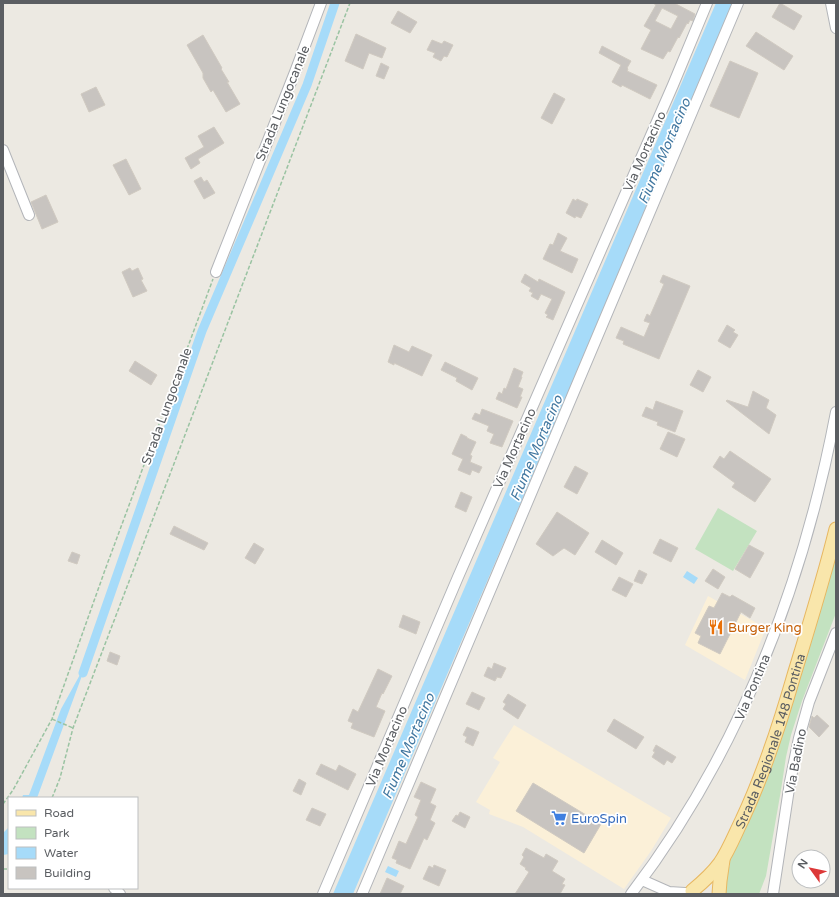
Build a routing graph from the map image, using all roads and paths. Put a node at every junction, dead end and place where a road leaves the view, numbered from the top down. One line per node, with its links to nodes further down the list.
1 (322, 3): 9 (street, Strada Lungocanale)
2 (350, 3): 14 (path)
3 (707, 3): 20 (street, Via Mortacino)
4 (738, 3): 21 (street)
5 (831, 3): 6 (street)
6 (836, 28)
7 (3, 150): 8 (street)
8 (29, 215)
9 (216, 272): 13 (path, Strada Lungocanale)
10 (836, 412): 18 (street, Via Pontina)
11 (836, 529): 17 (main road, Strada Regionale 148 Pontina)
12 (836, 633): 26 (street, Via Badino)
13 (52, 719): 14 (path); 16 (path, Strada Lungocanale)
14 (74, 728): 15 (path)
15 (52, 797)
16 (3, 804)
17 (724, 857): 19 (main road, Strada Regionale 148 Pontina); 25 (main road, Strada Regionale 148 Pontina)
18 (642, 880): 19 (street); 22 (street, Via Pontina); 23 (street)
19 (687, 893): 24 (main road)
20 (323, 894)
21 (362, 894)
22 (631, 894)
23 (655, 894)
24 (712, 894)
25 (719, 894)
26 (774, 894)

